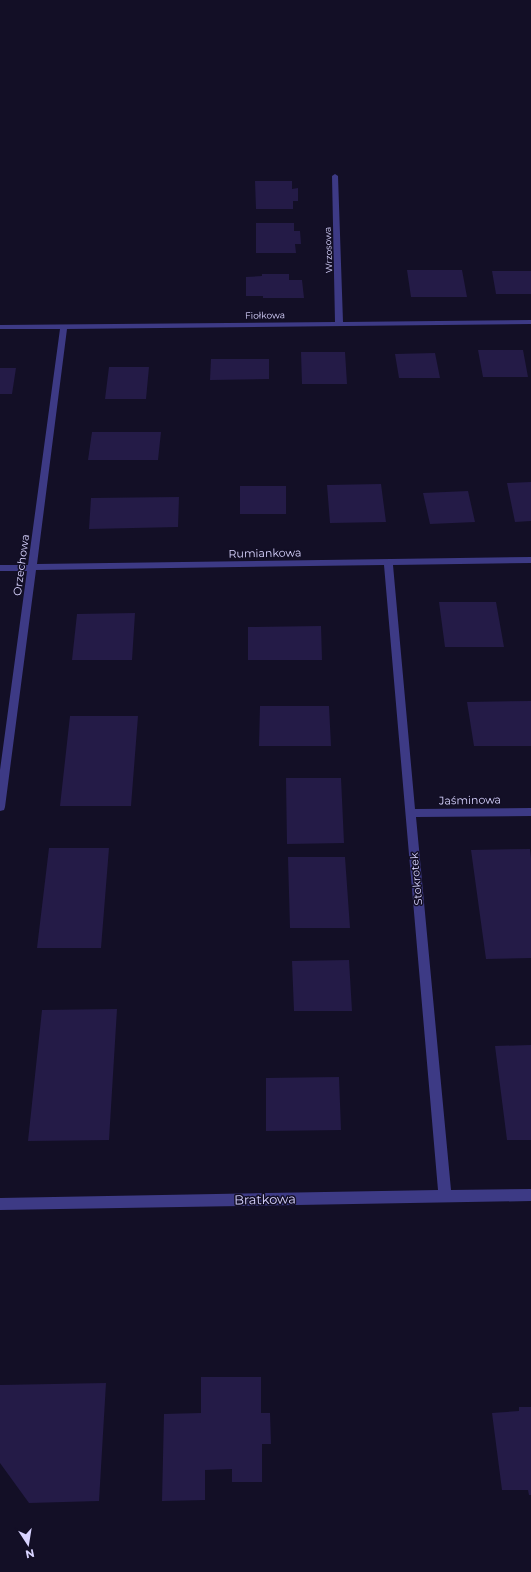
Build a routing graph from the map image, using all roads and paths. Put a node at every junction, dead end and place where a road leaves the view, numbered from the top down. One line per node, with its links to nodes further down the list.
1 (335, 176): 3 (street, Wrzosowa)
2 (531, 322): 3 (street, Fiołkowa)
3 (339, 323): 5 (street, Fiołkowa)
4 (0, 327): 5 (street, Fiołkowa)
5 (64, 327): 8 (street, Orzechowa)
6 (531, 560): 7 (street, Rumiankowa)
7 (388, 562): 8 (street, Rumiankowa); 12 (street, Stokrotek)
8 (32, 567): 9 (street, Rumiankowa); 10 (street, Orzechowa)
9 (0, 568)
10 (0, 807)
11 (531, 812): 12 (street, Jaśminowa)
12 (410, 813): 13 (street, Stokrotek)
13 (445, 1196): 14 (street, Bratkowa); 15 (street, Bratkowa)
14 (531, 1196)
15 (0, 1204)

